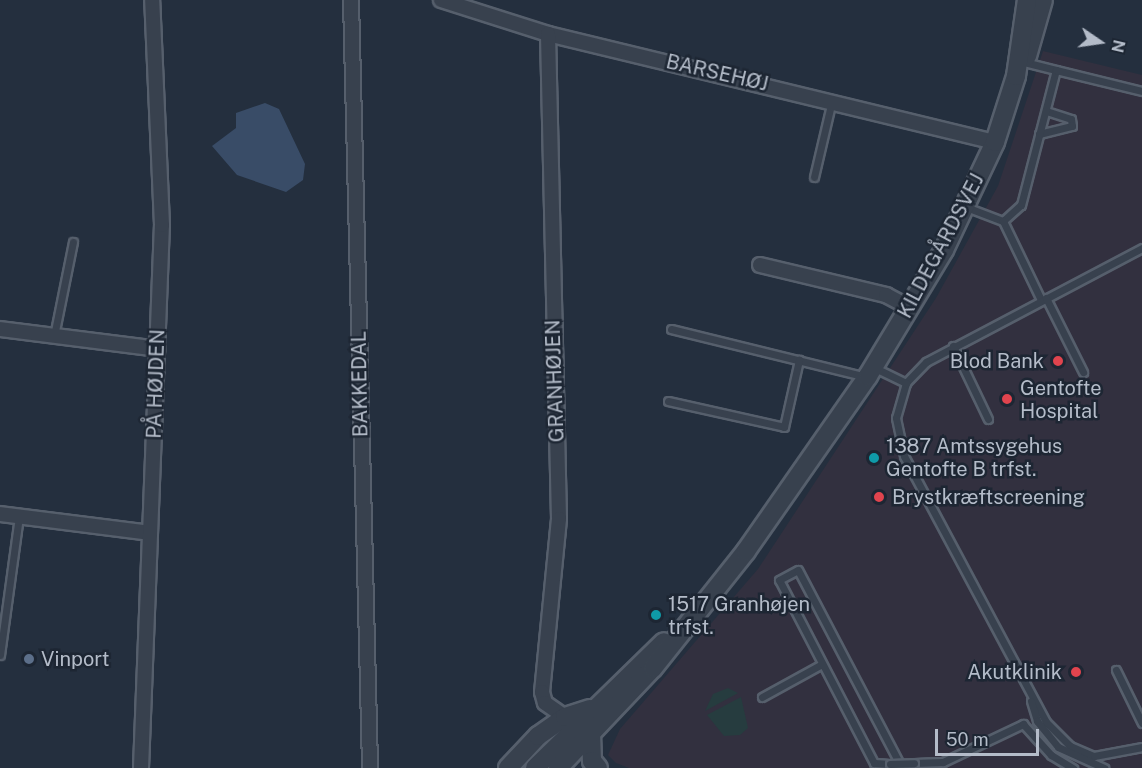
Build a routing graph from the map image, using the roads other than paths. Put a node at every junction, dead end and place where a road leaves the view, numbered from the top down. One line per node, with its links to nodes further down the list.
1 (152, 0): 27 (street, PÅ HØJDEN)
2 (351, 0): 49 (street, BAKKEDAL)
3 (441, 0): 6 (street, BARSEHØJ)
4 (1027, 0): 8 (street, KILDEGÅRDSVEJ)
5 (1043, 0): 8 (street, KILDEGÅRDSVEJ)
6 (476, 4): 7 (street, BARSEHØJ)
7 (548, 34): 11 (street, BARSEHØJ); 44 (street, GRANHØJEN)
8 (1020, 69): 9 (lane); 14 (street, KILDEGÅRDSVEJ)
9 (1056, 70): 10 (lane); 12 (lane)
10 (1142, 91)
11 (832, 100): 14 (street, BARSEHØJ); 15 (lane)
12 (1046, 111): 13 (lane); 13 (lane)
13 (1040, 134): 17 (lane)
14 (995, 142): 16 (street, KILDEGÅRDSVEJ)
15 (814, 177)
16 (966, 207): 17 (lane); 22 (street, KILDEGÅRDSVEJ)
17 (1003, 222): 21 (lane)
18 (73, 242): 25 (lane)
19 (1142, 248): 21 (lane)
20 (760, 265): 22 (street)
21 (1044, 299): 26 (lane); 30 (lane)
22 (909, 307): 29 (street, KILDEGÅRDSVEJ)
23 (0, 329): 25 (street)
24 (671, 329): 28 (lane)
25 (54, 336): 27 (street)
26 (952, 346): 31 (lane); 33 (lane)
27 (158, 349): 36 (street, PÅ HØJDEN)
28 (799, 360): 29 (lane); 32 (lane)
29 (870, 372): 31 (lane); 37 (street, KILDEGÅRDSVEJ)
30 (1083, 372)
31 (906, 383): 42 (lane)
32 (668, 401)
33 (988, 419)
34 (0, 514): 35 (street)
35 (19, 516): 36 (street); 38 (lane)
36 (150, 533): 48 (street, PÅ HØJDEN)
37 (675, 634): 43 (street, KILDEGÅRDSVEJ); 46 (street, KILDEGÅRDSVEJ)
38 (0, 655)
39 (822, 664): 41 (lane); 54 (lane); 55 (lane, bridge)
40 (1116, 670): 45 (lane)
41 (762, 696)
42 (1030, 696): 47 (lane); 56 (lane)
43 (591, 709): 44 (street, KILDEGÅRDSVEJ); 51 (street, KILDEGÅRDSVEJ)
44 (564, 717): 50 (street, KILDEGÅRDSVEJ)
45 (1142, 723)
46 (591, 733): 52 (street, KILDEGÅRDSVEJ); 53 (street)
47 (1142, 747)
48 (141, 768)
49 (369, 768)
50 (508, 768)
51 (535, 768)
52 (558, 768)
53 (598, 768)
54 (902, 768)
55 (1073, 768)
56 (1104, 768)

